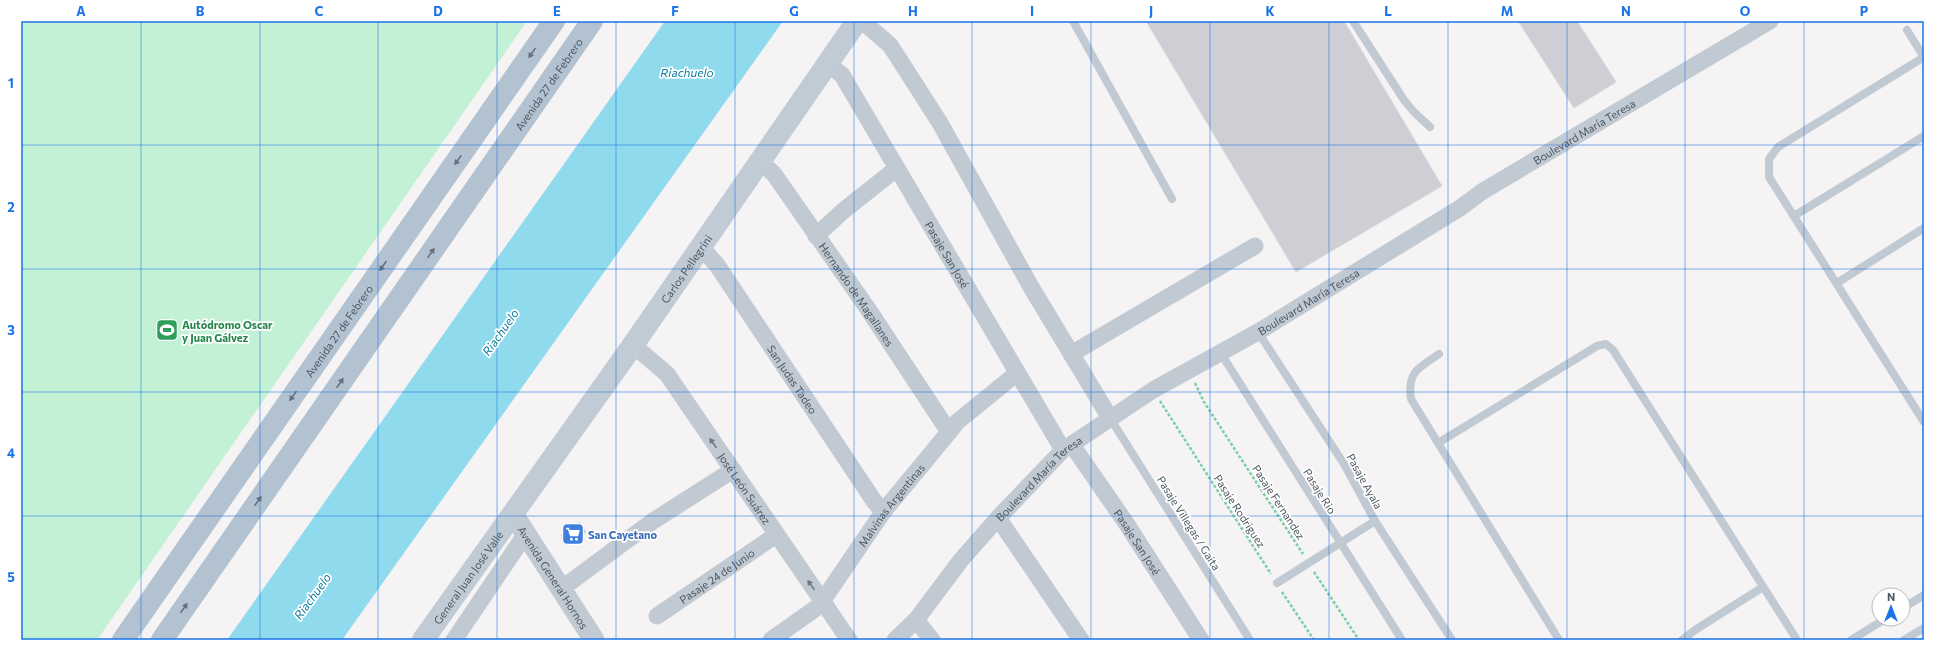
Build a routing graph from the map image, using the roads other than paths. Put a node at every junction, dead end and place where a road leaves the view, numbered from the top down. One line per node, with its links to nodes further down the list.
1 (554, 21): 51 (main road, Avenida 27 de Febrero, one-way to 51)
2 (592, 21): 52 (main road, Avenida 27 de Febrero, one-way to 2)
3 (857, 21): 10 (main road, Carlos Pellegrini)
4 (862, 21): 25 (street)
5 (1073, 21): 15 (lane)
6 (1353, 21): 11 (lane)
7 (1770, 21): 22 (street, Boulevard María Teresa)
8 (1907, 30): 9 (lane)
9 (1924, 57): 16 (lane)
10 (828, 64): 13 (main road, Carlos Pellegrini); 14 (street, Pasaje San José)
11 (1430, 127)
12 (1924, 136): 16 (lane)
13 (760, 161): 18 (street, Hernando de Magallanes); 20 (main road, Carlos Pellegrini)
14 (896, 169): 18 (street); 27 (street, Pasaje San José)
15 (1172, 199)
16 (1794, 216): 21 (lane)
17 (1924, 228): 21 (lane)
18 (816, 236): 30 (street, Hernando de Magallanes)
19 (1254, 246): 25 (street)
20 (701, 247): 23 (main road, Carlos Pellegrini); 34 (street, San Judas Tadeo)
21 (1837, 283): 29 (lane)
22 (1258, 332): 24 (street, Boulevard María Teresa); 37 (lane, Pasaje Ayala)
23 (633, 345): 33 (street, José León Suárez, one-way to 23); 35 (main road, Carlos Pellegrini)
24 (1220, 352): 28 (street, Boulevard María Teresa); 40 (lane, Pasaje Rio)
25 (1070, 354): 28 (street)
26 (1439, 354): 31 (lane)
27 (1016, 374): 30 (street, Malvinas Argentinas); 32 (street, Pasaje San José)
28 (1110, 418): 32 (street, Boulevard María Teresa); 62 (lane, Pasaje Villegas / Gaita)
29 (1924, 422)
30 (948, 432): 34 (street, Malvinas Argentinas)
31 (1438, 443): 42 (lane); 65 (lane)
32 (1068, 448): 36 (street, Boulevard María Teresa); 61 (street, Pasaje San José)
33 (733, 470): 39 (street, José León Suárez); 43 (street)
34 (883, 512): 45 (street, Malvinas Argentinas)
35 (512, 514): 38 (street, Avenida General Hornos); 53 (main road, General Juan José Valle)
36 (998, 518): 48 (street, Boulevard María Teresa); 60 (street)
37 (1375, 521): 40 (lane); 64 (lane, Pasaje Ayala)
38 (525, 535): 43 (street, Avenida General Hornos); 54 (street, General Juan José Valle)
39 (776, 535): 45 (street, José León Suárez, one-way to 39); 47 (street, Pasaje 24 de Junio)
40 (1340, 544): 41 (lane); 63 (lane, Pasaje Rio)
41 (1277, 584)
42 (1763, 587): 66 (lane); 67 (lane)
43 (561, 589): 55 (street, Avenida General Hornos)
44 (1924, 595): 46 (lane)
45 (822, 601): 56 (street, Malvinas Argentinas); 57 (street, José León Suárez)
46 (1911, 603)
47 (657, 616)
48 (916, 620): 58 (street, Boulevard María Teresa); 59 (street)
49 (1872, 627): 68 (lane)
50 (1924, 628): 69 (lane)
51 (123, 640)
52 (162, 640)
53 (423, 640)
54 (454, 640)
55 (594, 640)
56 (771, 640)
57 (848, 640)
58 (895, 640)
59 (932, 640)
60 (1081, 640)
61 (1201, 640)
62 (1250, 640)
63 (1402, 640)
64 (1452, 640)
65 (1559, 640)
66 (1682, 640)
67 (1797, 640)
68 (1851, 640)
69 (1904, 640)

